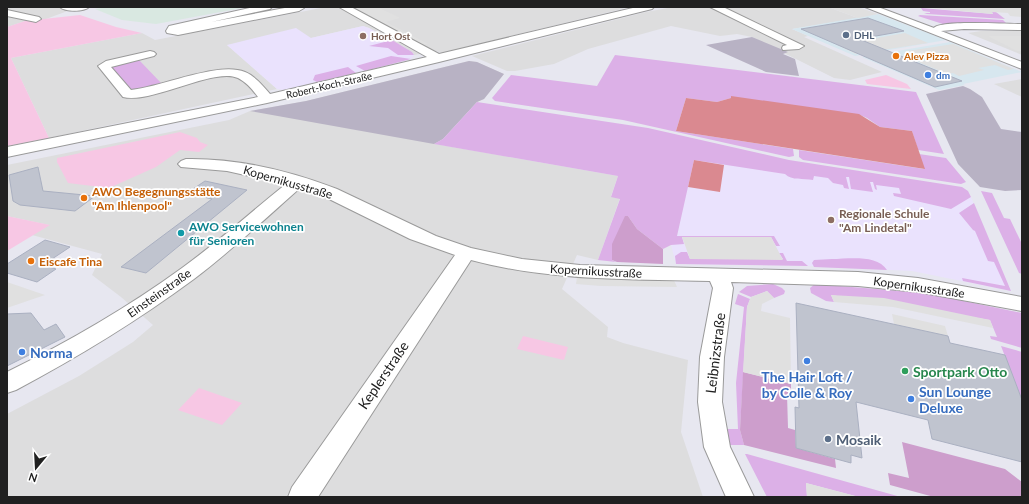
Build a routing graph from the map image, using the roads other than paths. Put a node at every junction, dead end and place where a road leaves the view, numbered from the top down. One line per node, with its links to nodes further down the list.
1 (65, 7): 2 (street)
2 (84, 7)
3 (267, 7): 12 (street)
4 (344, 7): 18 (street)
5 (649, 7): 10 (street, Robert-Koch-Straße)
6 (715, 7): 16 (street)
7 (870, 7): 15 (street)
8 (882, 7): 15 (street)
9 (299, 8): 12 (street)
10 (630, 9): 18 (street, Robert-Koch-Straße)
11 (7, 13): 13 (street)
12 (247, 15): 12 (street)
13 (36, 19)
14 (1022, 27): 15 (street)
15 (941, 30): 19 (street); 20 (street)
16 (787, 48)
17 (150, 54): 21 (street)
18 (439, 59): 21 (street, Robert-Koch-Straße)
19 (1022, 60)
20 (1022, 66)
21 (268, 99): 22 (street, Robert-Koch-Straße)
22 (7, 152)
23 (186, 164): 24 (street, Kopernikusstraße)
24 (297, 183): 25 (street, Kopernikusstraße); 28 (street, Einsteinstraße)
25 (466, 253): 26 (street, Kopernikusstraße); 29 (street, Keplerstraße)
26 (718, 276): 27 (street, Kopernikusstraße); 30 (street, Leibnizstraße)
27 (1022, 304)
28 (7, 383)
29 (302, 497)
30 (740, 497)

